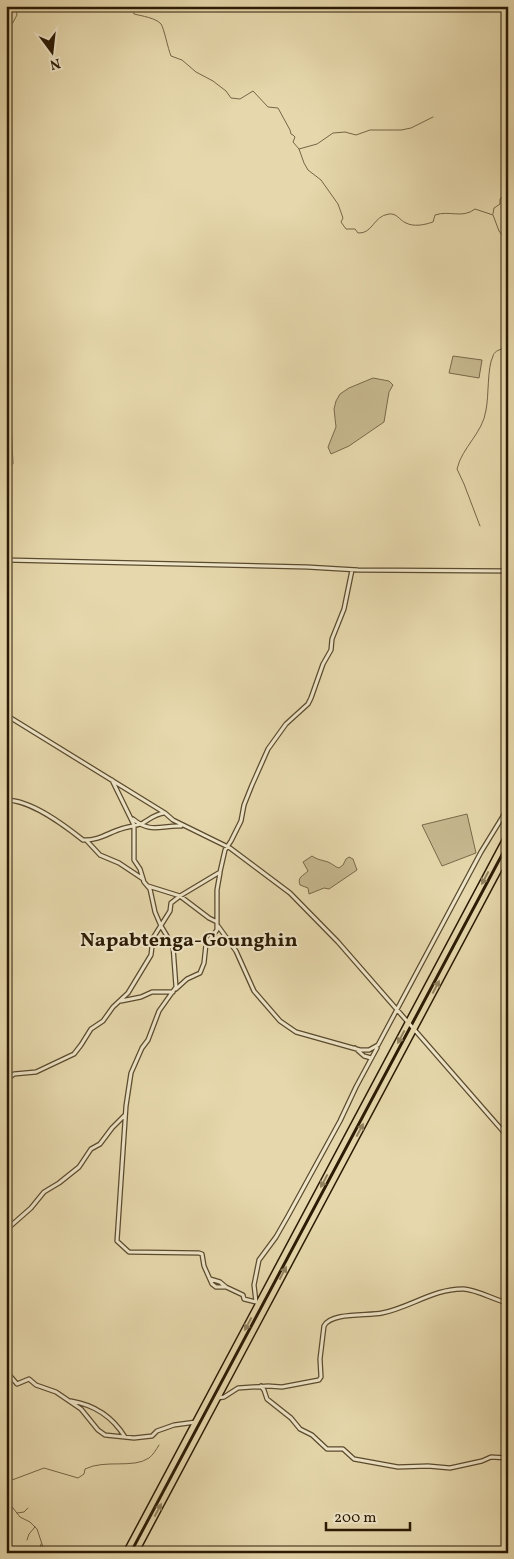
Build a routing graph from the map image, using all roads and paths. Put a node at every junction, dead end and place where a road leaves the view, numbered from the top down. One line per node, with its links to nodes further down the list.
1 (6, 560): 2 (street)
2 (352, 570): 3 (street); 15 (street)
3 (508, 571)
4 (6, 715): 5 (street)
5 (112, 780): 8 (street); 9 (street)
6 (6, 800): 14 (street)
7 (508, 808): 27 (street)
8 (165, 813): 10 (street); 12 (street)
9 (130, 817): 10 (street); 11 (street)
10 (139, 824): 11 (street); 12 (street)
11 (134, 826): 14 (street); 18 (street)
12 (183, 826): 15 (street)
13 (508, 835): 28 (highway, one-way to 28)
14 (86, 840): 18 (street)
15 (227, 846): 17 (street); 27 (street)
16 (508, 852): 29 (highway, one-way to 16)
17 (220, 872): 20 (street); 21 (street)
18 (143, 879): 19 (street)
19 (148, 885): 20 (street); 22 (street)
20 (180, 896): 21 (street); 22 (street)
21 (218, 924): 24 (street); 31 (street)
22 (161, 926): 23 (street); 26 (street)
23 (175, 976): 24 (street); 25 (street)
24 (187, 979): 25 (street)
25 (174, 991): 26 (street); 34 (street)
26 (120, 1001): 33 (street)
27 (397, 1011): 28 (street); 30 (street)
28 (408, 1024): 29 (street); 38 (highway, one-way to 38)
29 (414, 1030): 35 (street); 41 (highway, one-way to 29)
30 (378, 1045): 31 (street); 32 (street)
31 (355, 1048): 32 (street)
32 (371, 1058): 38 (street)
33 (6, 1080)
34 (126, 1115): 36 (street); 38 (street)
35 (508, 1137)
36 (6, 1230)
37 (508, 1303): 40 (street)
38 (256, 1305): 43 (highway, one-way to 43)
39 (6, 1371): 42 (street)
40 (261, 1386): 41 (street); 45 (street)
41 (217, 1399): 47 (highway, one-way to 41)
42 (68, 1401): 44 (street); 44 (street)
43 (196, 1422): 44 (street); 46 (highway)
44 (125, 1437)
45 (508, 1458)
46 (126, 1553)
47 (135, 1553)

